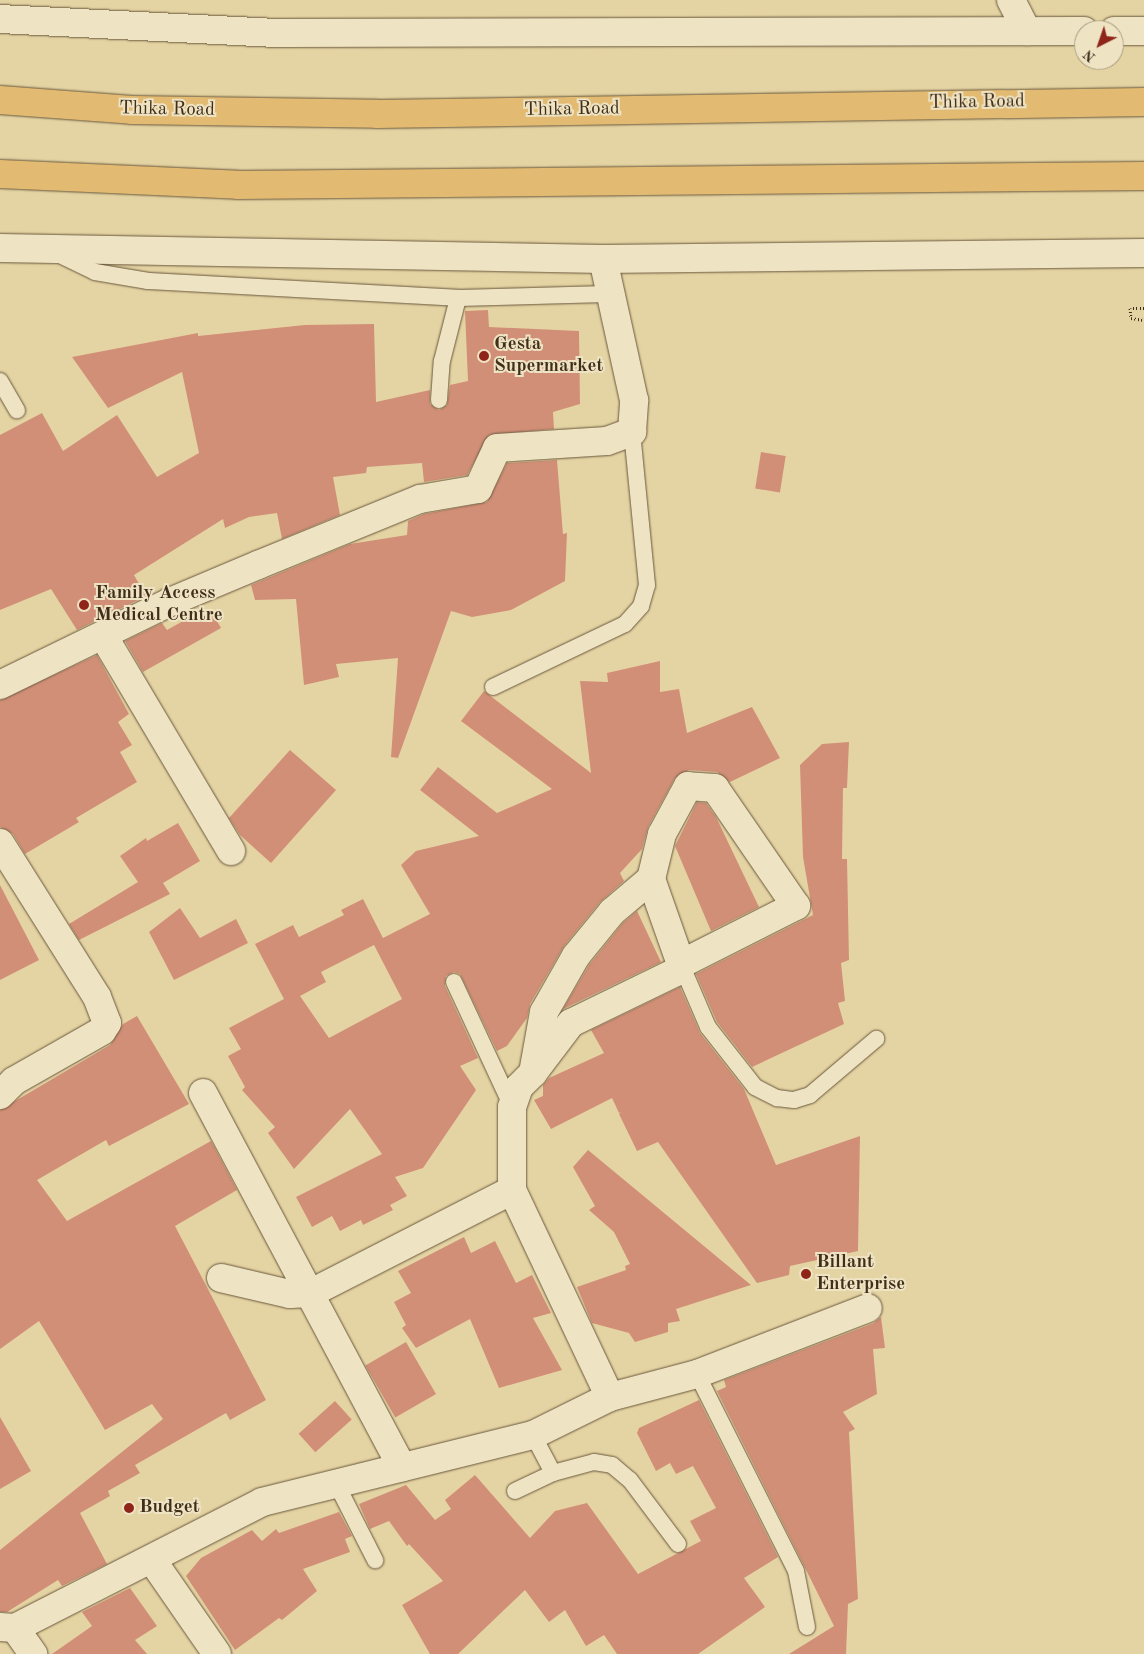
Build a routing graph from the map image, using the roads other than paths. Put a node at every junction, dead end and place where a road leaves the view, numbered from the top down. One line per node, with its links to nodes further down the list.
1 (1011, 0): 5 (street)
2 (0, 19): 5 (street)
3 (1124, 30): 4 (street)
4 (1144, 30)
5 (1027, 31): 6 (street)
6 (1074, 31)
7 (0, 100): 8 (highway, Thika Road)
8 (1144, 102)
9 (0, 174): 10 (highway)
10 (1144, 176)
11 (0, 248): 12 (street)
12 (47, 249): 14 (street); 16 (lane)
13 (1144, 253): 14 (street)
14 (603, 259): 15 (street)
15 (608, 294): 16 (lane); 20 (street)
16 (458, 298): 18 (lane)
17 (0, 381): 19 (lane)
18 (438, 400)
19 (17, 411)
20 (632, 432): 21 (street); 23 (lane)
21 (104, 637): 22 (street); 25 (street)
22 (0, 685)
23 (493, 687)
24 (0, 843): 32 (street)
25 (231, 851)
26 (651, 879): 27 (street); 27 (street); 30 (street)
27 (681, 964): 29 (lane); 30 (street)
28 (454, 982): 33 (lane)
29 (876, 1039)
30 (533, 1073): 33 (street)
31 (203, 1093): 36 (street)
32 (0, 1095)
33 (512, 1107): 34 (street)
34 (512, 1190): 36 (street); 39 (street)
35 (221, 1278): 36 (street)
36 (311, 1293): 41 (street)
37 (868, 1308): 38 (street)
38 (697, 1374): 39 (street); 48 (lane)
39 (610, 1397): 40 (street)
40 (532, 1435): 41 (street); 42 (lane)
41 (402, 1467): 43 (street)
42 (554, 1473): 44 (lane); 45 (lane)
43 (335, 1482): 46 (street); 47 (lane)
44 (515, 1491)
45 (678, 1544)
46 (152, 1560): 49 (street); 51 (street)
47 (375, 1560)
48 (807, 1627)
49 (7, 1628): 50 (street)
50 (33, 1654)
51 (217, 1654)

